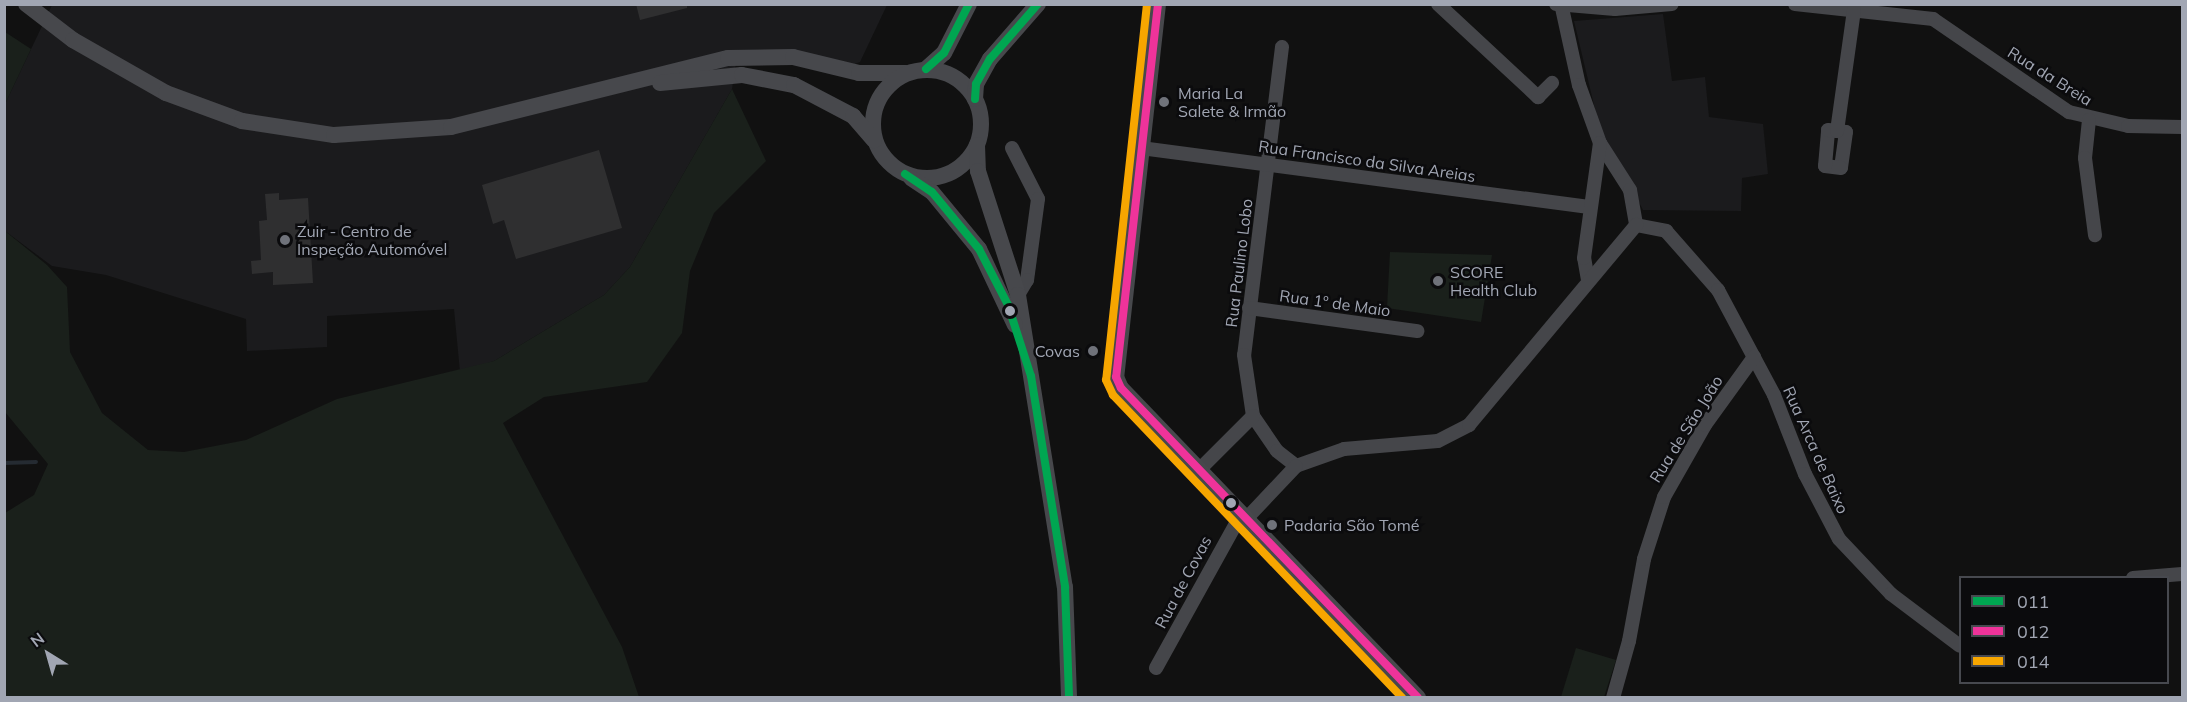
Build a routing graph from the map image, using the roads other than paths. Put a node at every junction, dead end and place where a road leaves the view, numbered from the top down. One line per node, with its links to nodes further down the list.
1 (26, 4): 16 (main road)
2 (969, 4): 13 (main road)
3 (1038, 4): 17 (main road)
4 (1158, 4): 25 (main road)
5 (1438, 4): 15 (street)
6 (1672, 4): 8 (street)
7 (1795, 4): 11 (street, Rua da Breia)
8 (1646, 5): 9 (street)
9 (1559, 6): 22 (street)
10 (1915, 9): 11 (street, Rua da Breia); 18 (street, Rua da Breia)
11 (1854, 10): 20 (street)
12 (1282, 47): 26 (street, Rua Paulino Lobo)
13 (926, 69): 14 (main road); 17 (main road)
14 (906, 73): 16 (main road); 21 (main road)
15 (1552, 83)
16 (606, 91): 21 (main road)
17 (975, 99): 23 (main road)
18 (2089, 120): 19 (street, Rua da Breia); 30 (street)
19 (2182, 127)
20 (1837, 131)
21 (874, 140): 27 (main road)
22 (1600, 143): 28 (street); 29 (street)
23 (977, 145): 27 (main road); 32 (main road)
24 (1012, 148): 32 (street)
25 (1142, 148): 26 (street, Rua Francisco da Silva Areias); 39 (main road)
26 (1268, 165): 28 (street, Rua Francisco da Silva Areias); 33 (street, Rua Paulino Lobo)
27 (905, 174): 36 (main road)
28 (1589, 207): 31 (street)
29 (1636, 225): 31 (street); 35 (street, Rua Arca de Baixo)
30 (2095, 235)
31 (1588, 280): 38 (street)
32 (1018, 295): 36 (main road)
33 (1249, 308): 34 (street, Rua 1º de Maio); 37 (street, Rua Paulino Lobo)
34 (1417, 331)
35 (1754, 357): 43 (street, Rua Arca de Baixo); 47 (street, Rua de São João)
36 (1031, 376): 45 (main road)
37 (1253, 416): 38 (street, Rua Paulino Lobo); 39 (street)
38 (1296, 466): 40 (street, Rua de Covas)
39 (1200, 469): 40 (main road)
40 (1244, 515): 44 (street, Rua de Covas); 46 (main road)
41 (2182, 574): 42 (street)
42 (2158, 576)
43 (1959, 645)
44 (1156, 668)
45 (1069, 698)
46 (1418, 698)
47 (1613, 698)

